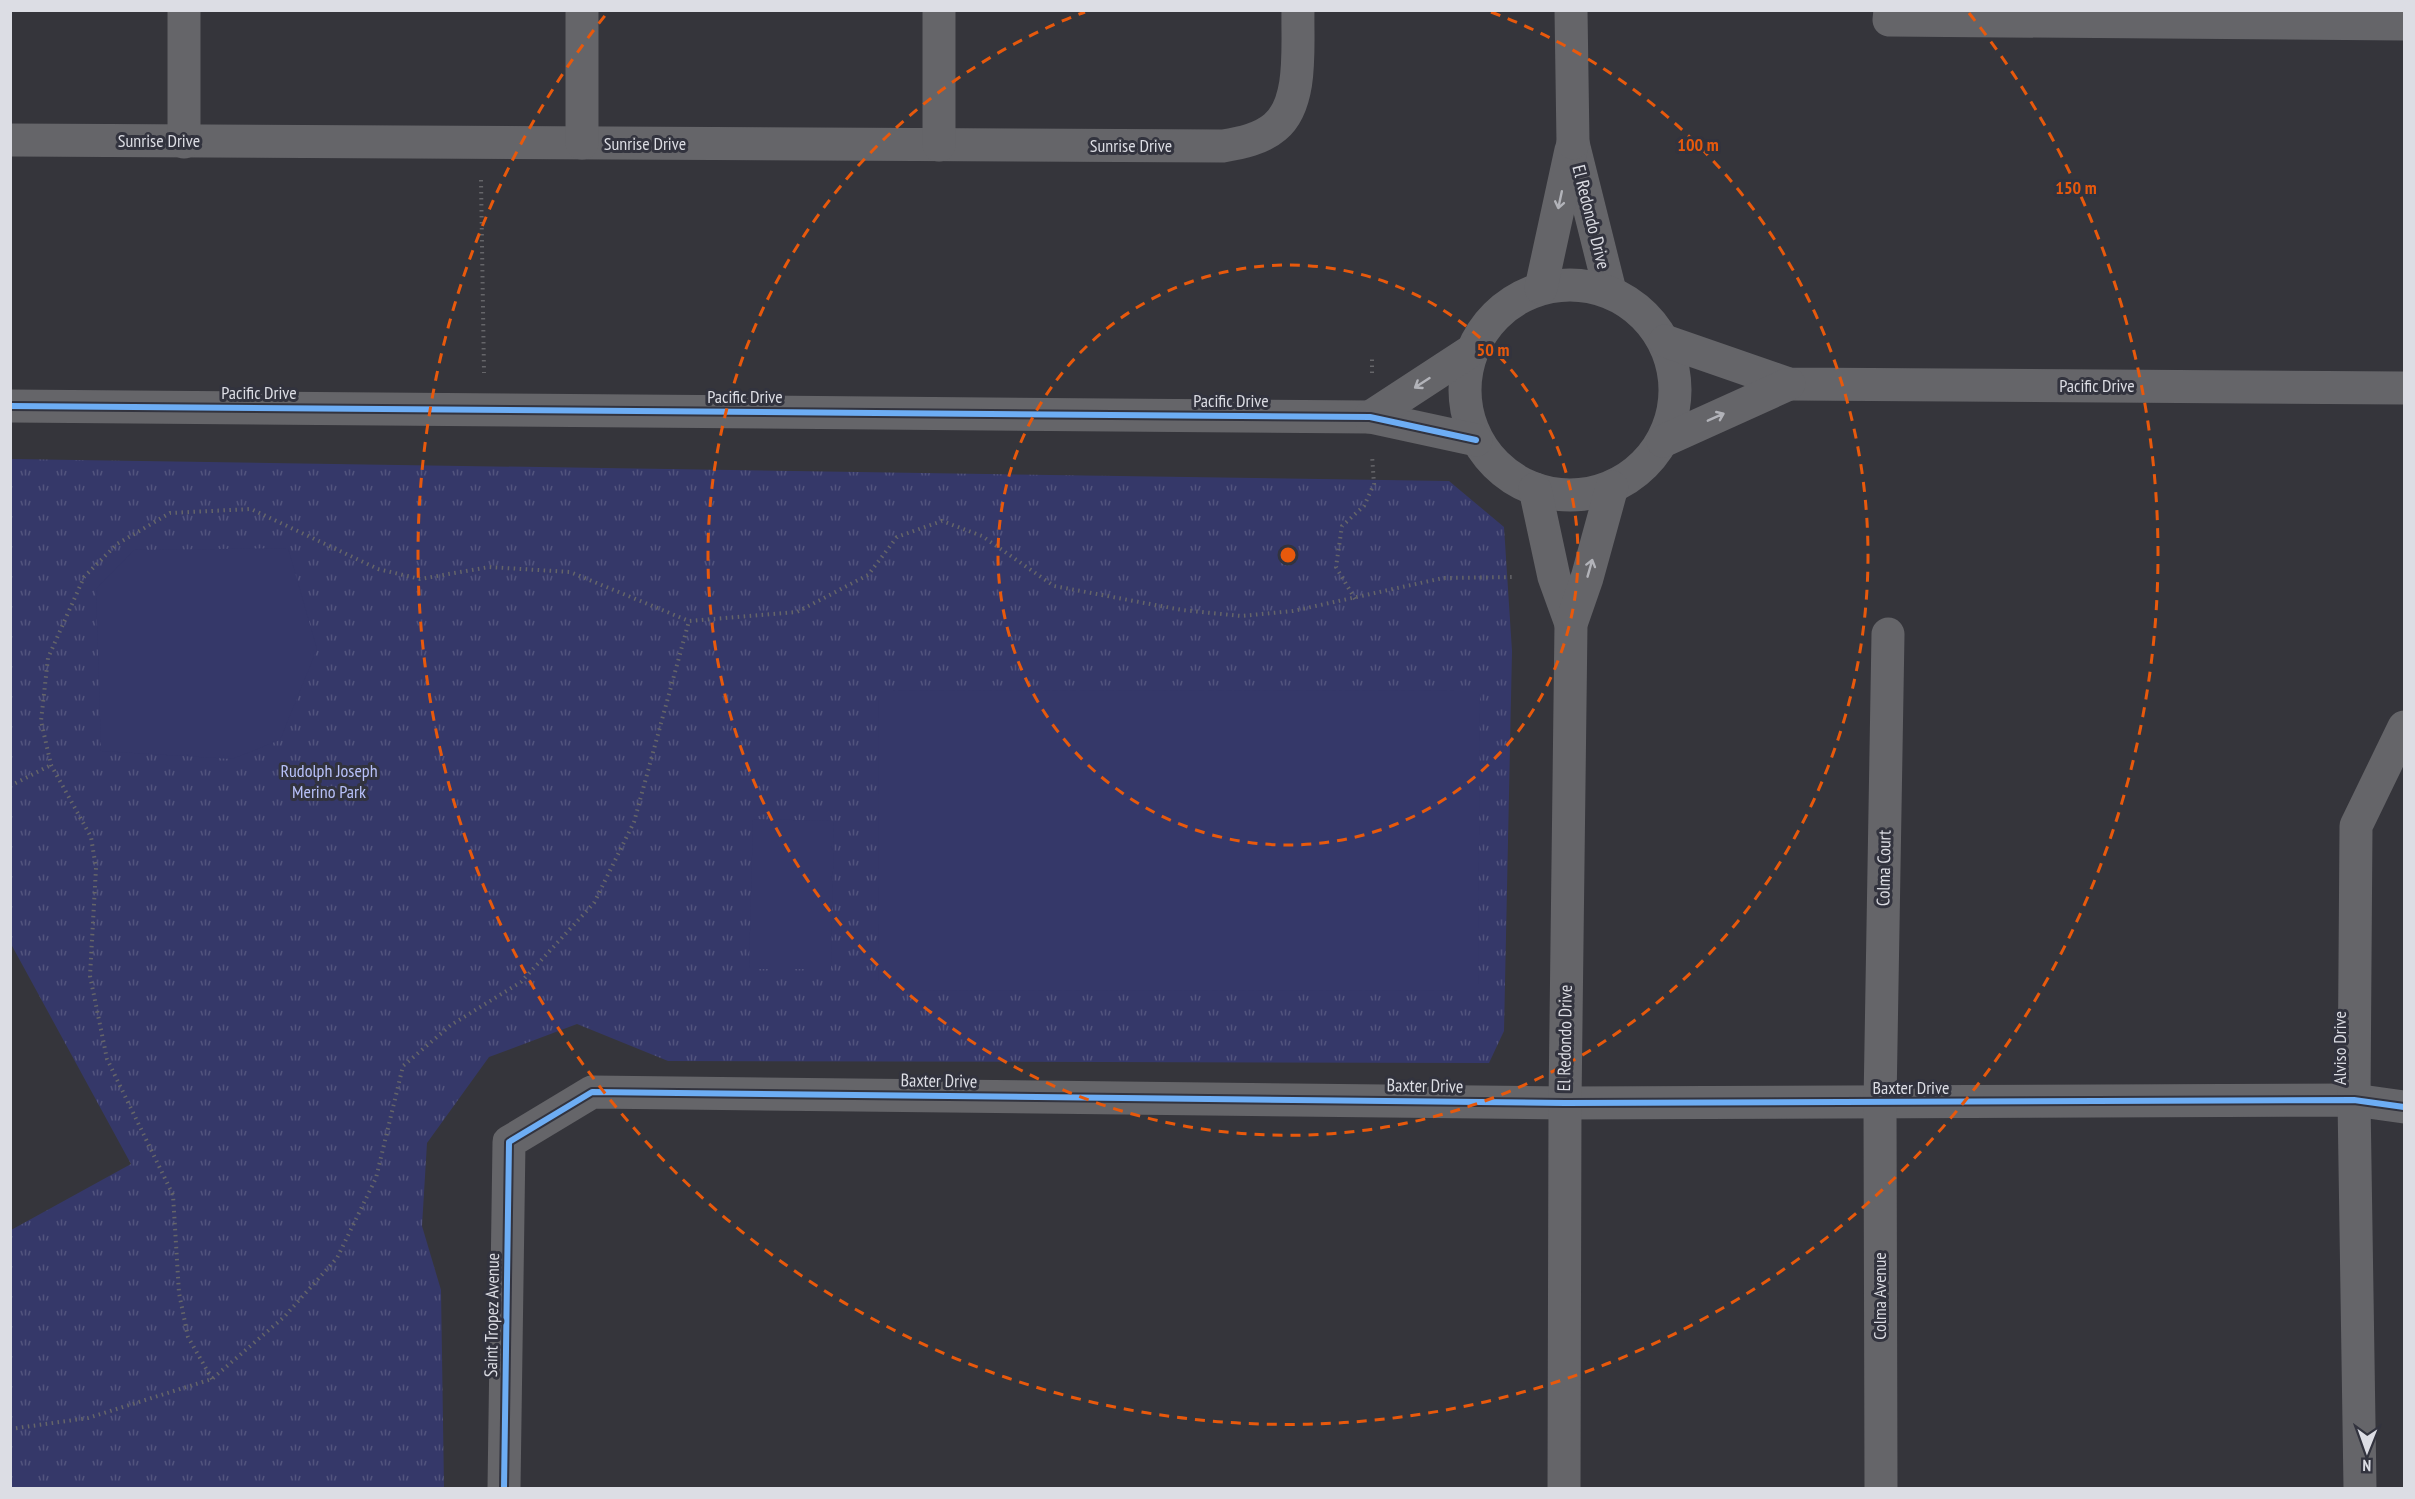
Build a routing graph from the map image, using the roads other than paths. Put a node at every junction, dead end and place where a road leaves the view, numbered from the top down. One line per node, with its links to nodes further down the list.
1 (184, 10): 9 (street)
2 (582, 10): 11 (street)
3 (939, 10): 12 (street)
4 (1298, 10): 12 (street, Sunrise Drive)
5 (1571, 10): 10 (street, El Redondo Drive)
6 (1889, 15): 7 (street)
7 (2404, 24)
8 (10, 140): 9 (street, Sunrise Drive)
9 (184, 142): 11 (street, Sunrise Drive)
10 (1573, 143): 13 (street, El Redondo Drive, one-way to 13); 14 (street, El Redondo Drive)
11 (582, 144): 12 (street, Sunrise Drive)
12 (939, 145)
13 (1541, 288): 14 (street); 16 (street)
14 (1610, 291): 15 (street)
15 (1665, 341): 17 (street, Pacific Drive); 22 (street)
16 (1471, 351): 20 (street, one-way to 20); 21 (street)
17 (1790, 384): 18 (street, Pacific Drive); 22 (street, Pacific Drive, one-way to 17)
18 (2404, 388)
19 (10, 406): 20 (street, Pacific Drive)
20 (1370, 417): 21 (street, Pacific Drive)
21 (1476, 441): 24 (street)
22 (1663, 441): 23 (street)
23 (1612, 487): 24 (street); 25 (street, El Redondo Drive, one-way to 23)
24 (1535, 489): 25 (street, El Redondo Drive)
25 (1571, 624): 29 (street, El Redondo Drive)
26 (1888, 634): 30 (street, Colma Court)
27 (2404, 727): 28 (street, Alviso Drive)
28 (2354, 1100): 30 (street, Baxter Drive); 31 (street, Baxter Drive); 36 (street, Alviso Drive)
29 (1565, 1103): 30 (street, Baxter Drive); 32 (street, Baxter Drive); 34 (street, El Redondo Drive)
30 (1880, 1103): 35 (street, Colma Avenue)
31 (2404, 1107)
32 (509, 1142): 33 (street, Saint Tropez Avenue)
33 (504, 1488)
34 (1564, 1488)
35 (1881, 1488)
36 (2360, 1488)

